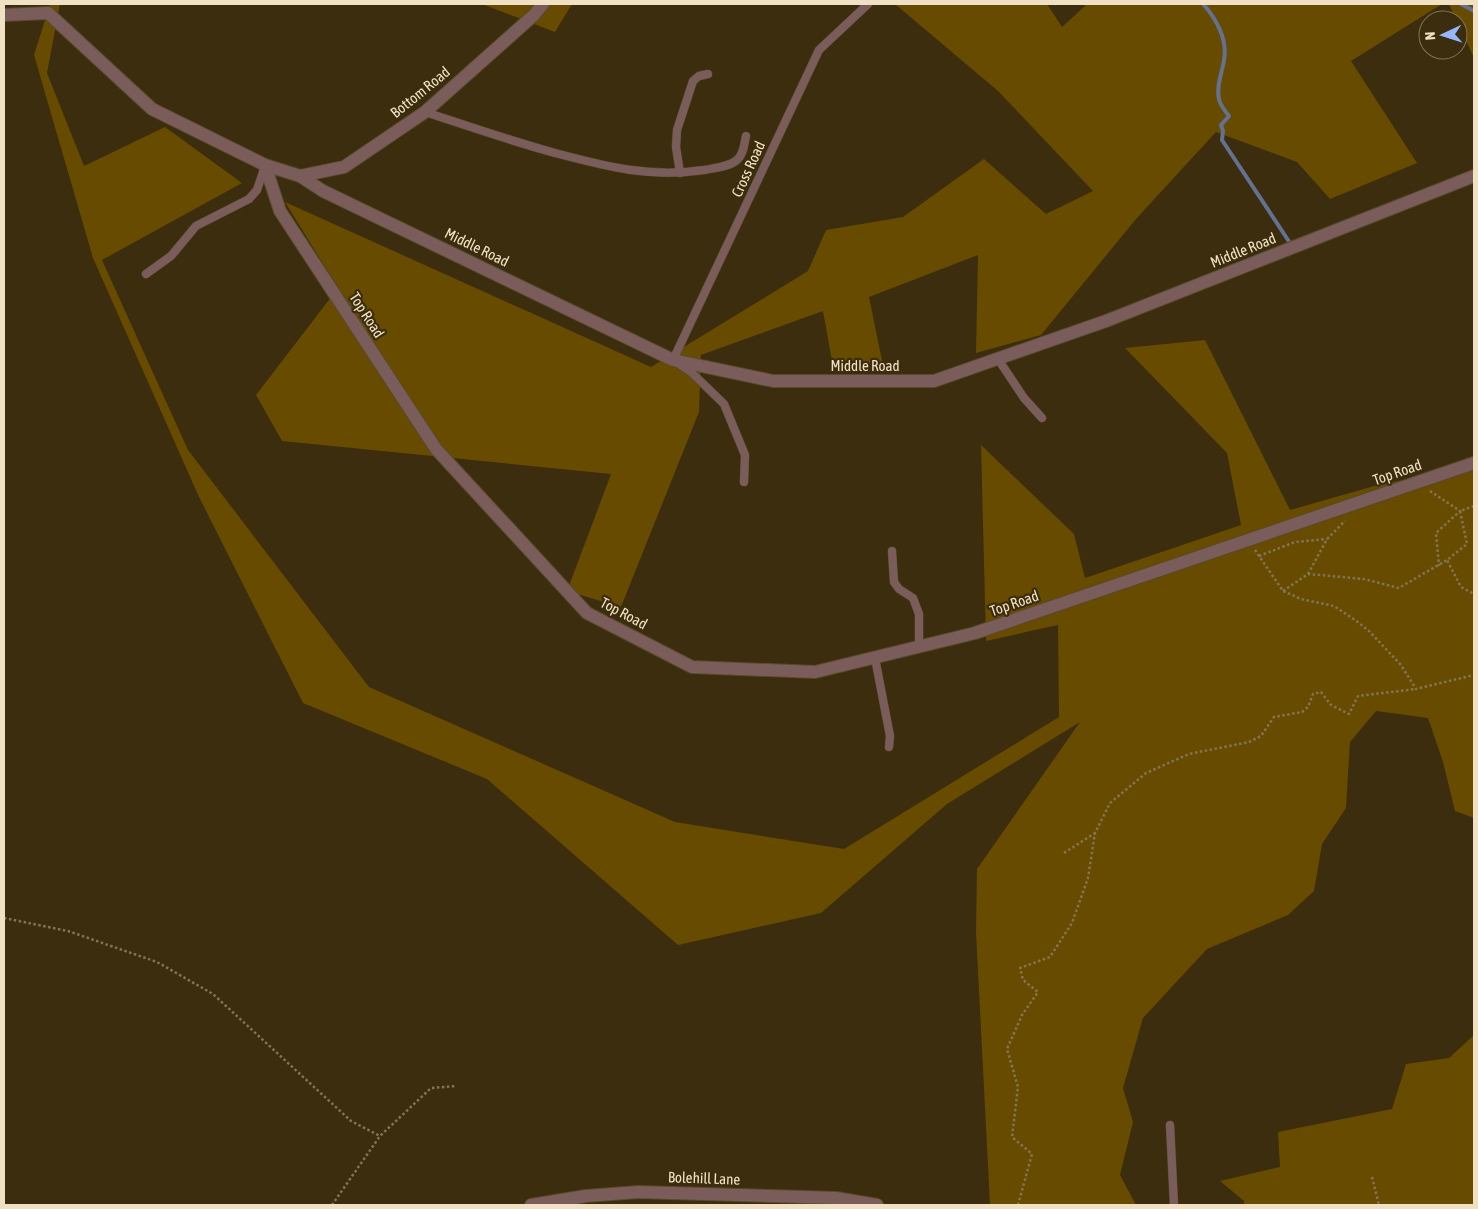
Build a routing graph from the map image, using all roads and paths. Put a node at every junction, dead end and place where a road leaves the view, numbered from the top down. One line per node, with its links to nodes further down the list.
1 (543, 4): 5 (street, Bottom Road)
2 (868, 4): 13 (lane, Cross Road)
3 (4, 15): 7 (street)
4 (708, 74): 8 (lane)
5 (425, 112): 8 (lane); 9 (street, Bottom Road)
6 (746, 136): 8 (lane)
7 (266, 164): 9 (street, Middle Road); 11 (lane); 31 (street, Top Road)
8 (680, 173)
9 (300, 176): 13 (street, Middle Road)
10 (1474, 176): 12 (street, Middle Road)
11 (146, 274)
12 (998, 359): 13 (street, Middle Road); 14 (lane)
13 (673, 360): 16 (lane)
14 (1042, 418)
15 (1474, 462): 22 (street, Top Road)
16 (744, 482)
17 (1422, 494): 19 (path)
18 (1474, 506): 19 (path)
19 (1460, 510): 25 (path); 26 (path)
20 (1346, 520): 21 (path)
21 (1327, 539): 24 (path); 27 (path)
22 (1248, 540): 24 (path); 30 (street, Top Road)
23 (892, 551): 30 (lane)
24 (1259, 556): 28 (path)
25 (1447, 560): 26 (path); 29 (path)
26 (1439, 566): 27 (path)
27 (1308, 574): 28 (path)
28 (1283, 591): 33 (path)
29 (1474, 594)
30 (919, 647): 31 (street, Top Road)
31 (875, 658): 34 (lane)
32 (1474, 675): 33 (path)
33 (1416, 689): 35 (path)
34 (889, 748)
35 (1095, 833): 36 (path); 45 (path)
36 (1064, 853)
37 (4, 918): 40 (path)
38 (456, 1086): 40 (path)
39 (1170, 1125): 46 (lane)
40 (380, 1136): 42 (path)
41 (1372, 1177): 47 (path)
42 (332, 1205)
43 (531, 1205): 44 (street, Bolehill Lane)
44 (877, 1205)
45 (1018, 1205)
46 (1174, 1205)
47 (1379, 1205)

